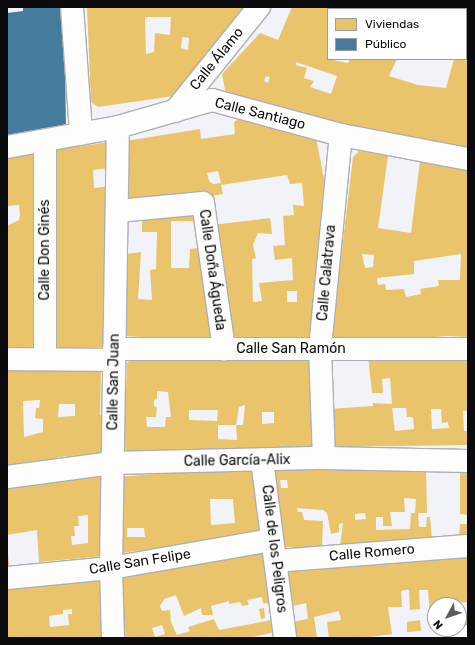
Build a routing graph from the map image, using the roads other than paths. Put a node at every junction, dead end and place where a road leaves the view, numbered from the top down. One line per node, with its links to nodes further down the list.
1 (72, 7): 5 (street)
2 (259, 7): 3 (street, Calle Álamo)
3 (175, 111): 4 (street, Calle Santiago); 6 (street, Calle Santiago)
4 (118, 127): 5 (street, Calle Santiago); 10 (street, Calle San Juan)
5 (81, 134): 7 (street, Calle Santiago)
6 (341, 135): 9 (street, Calle Santiago); 11 (street, Calle Calatrava)
7 (46, 141): 8 (street, Calle Santiago); 15 (street, Calle Don Ginés)
8 (7, 147)
9 (468, 159)
10 (118, 211): 12 (street, Calle Doña Águeda); 14 (street, Calle San Juan)
11 (320, 348): 12 (street, Calle San Ramón); 13 (street, Calle San Ramón); 17 (street, Calle Calatrava)
12 (224, 349): 14 (street, Calle San Ramón)
13 (468, 349)
14 (114, 355): 15 (street, Calle San Ramón); 20 (street, Calle San Juan)
15 (45, 358): 16 (street, Calle San Ramón)
16 (7, 359)
17 (324, 458): 18 (street, Calle García-Alix); 19 (street, Calle García-Alix)
18 (262, 460): 20 (street, Calle García-Alix); 22 (street, Calle de los Peligros)
19 (468, 461)
20 (112, 463): 21 (street, Calle García-Alix); 25 (street, Calle San Juan)
21 (7, 477)
22 (271, 540): 24 (street, Calle de los Peligros); 25 (street, Calle San Felipe)
23 (468, 546): 24 (street, Calle Romero)
24 (276, 561): 29 (street, Calle de los Peligros)
25 (111, 568): 26 (street, Calle San Felipe); 28 (street, Calle San Juan)
26 (7, 578)
27 (468, 636): 30 (street)
28 (113, 638)
29 (285, 638)
30 (457, 638)

